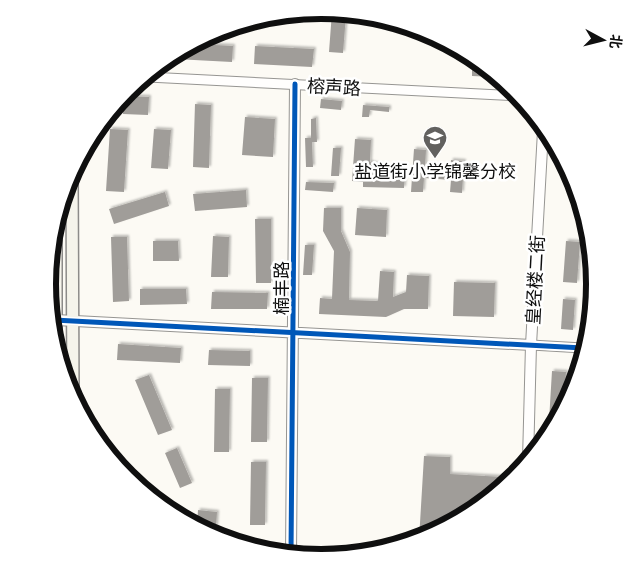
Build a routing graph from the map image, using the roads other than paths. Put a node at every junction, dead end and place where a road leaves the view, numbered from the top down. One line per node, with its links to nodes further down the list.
1 (156, 77): 2 (street, 榕声路)
2 (296, 84): 3 (street, 榕声路); 8 (street, 楠丰路)
3 (507, 95)
4 (543, 138): 9 (street, 皇经楼二街)
5 (72, 194): 6 (main road)
6 (72, 321): 7 (street); 8 (street); 11 (main road)
7 (59, 323)
8 (293, 333): 9 (street); 13 (street, 楠丰路)
9 (531, 345): 10 (street); 12 (street, 皇经楼二街)
10 (579, 348)
11 (73, 377)
12 (528, 451)
13 (291, 548)

